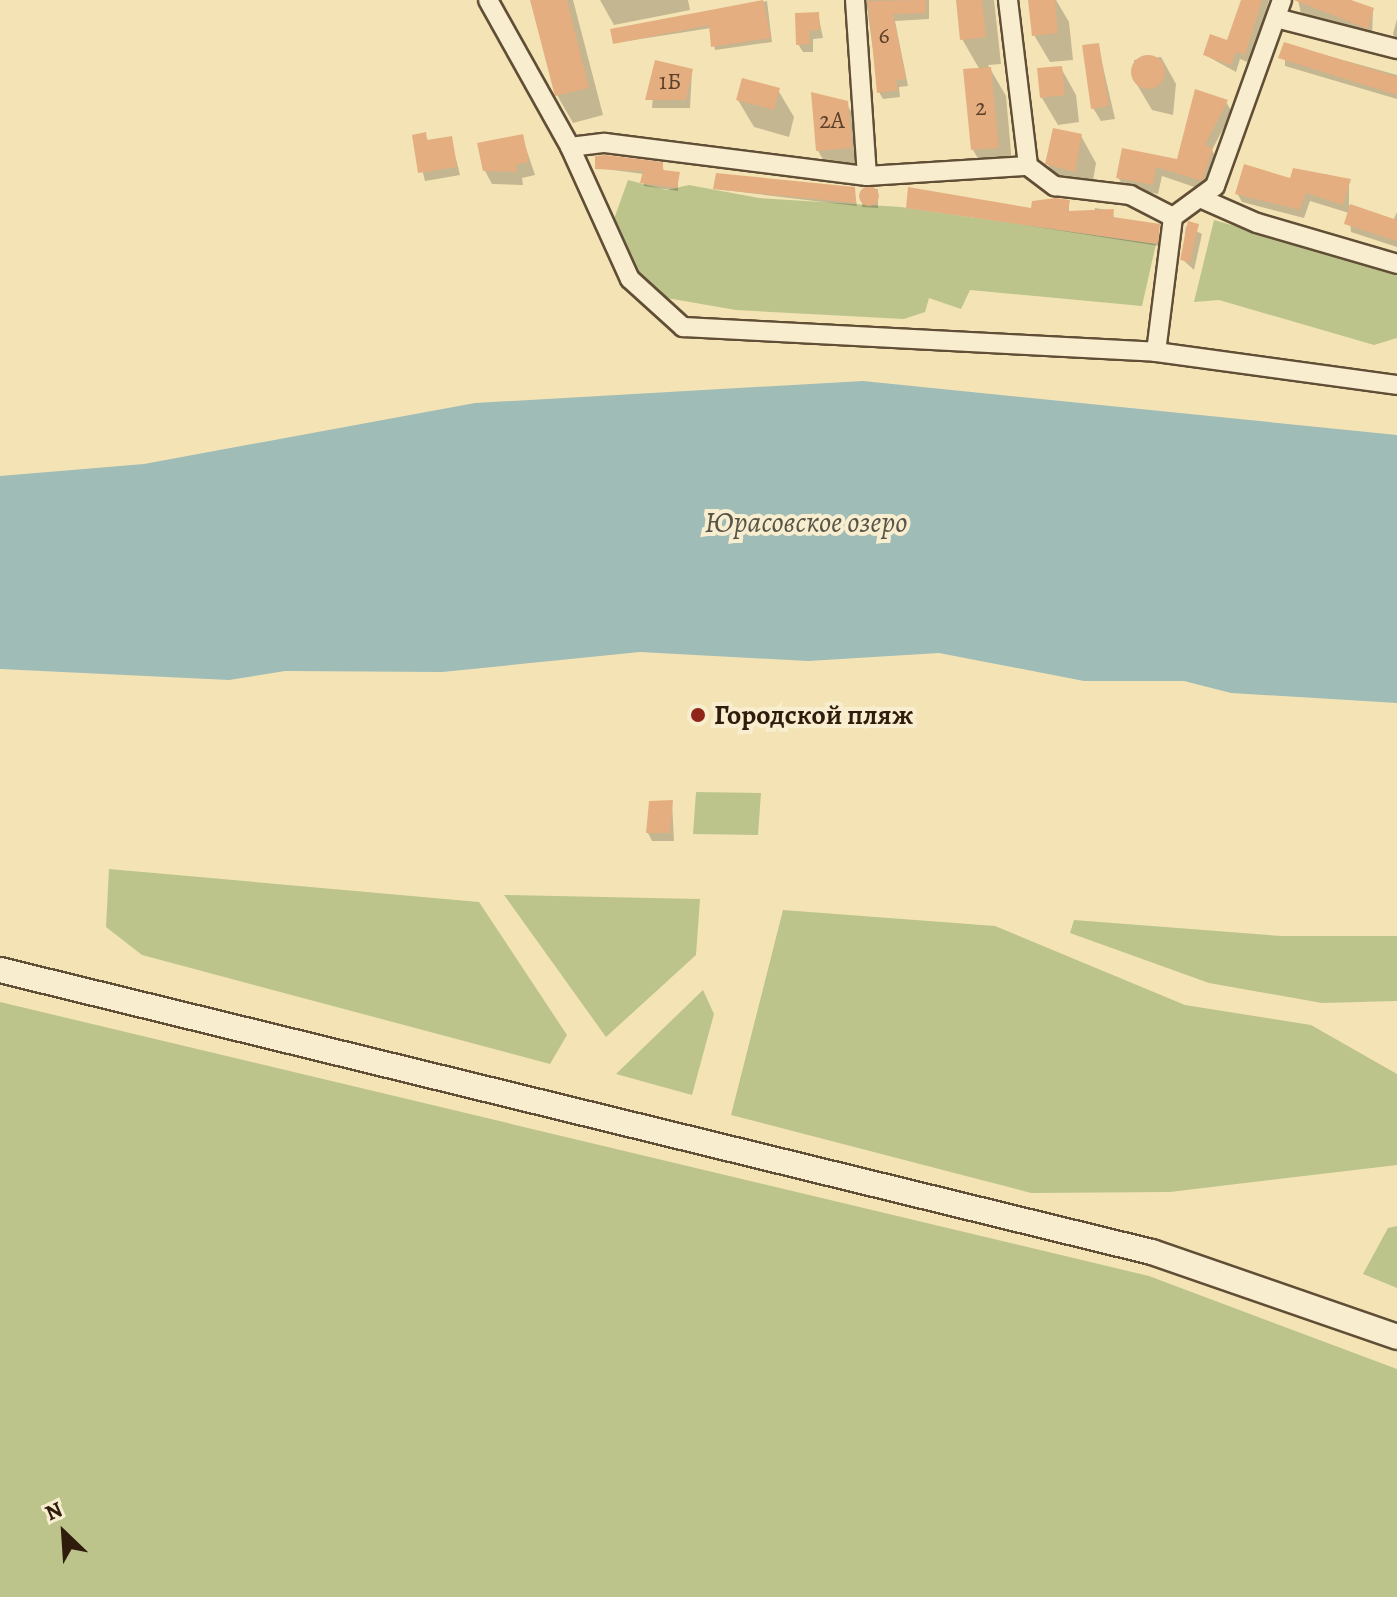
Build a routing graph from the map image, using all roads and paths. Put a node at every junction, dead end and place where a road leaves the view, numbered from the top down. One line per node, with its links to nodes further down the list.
1 (488, 0): 7 (street)
2 (855, 0): 9 (street)
3 (1008, 0): 8 (street)
4 (1282, 0): 5 (street)
5 (1276, 18): 6 (street); 10 (street)
6 (1397, 49)
7 (570, 147): 9 (street); 13 (street)
8 (1028, 166): 9 (street); 11 (street)
9 (867, 176)
10 (1200, 198): 11 (street); 12 (street)
11 (1173, 217): 13 (street)
12 (1397, 264)
13 (1156, 352): 14 (street)
14 (1397, 385)
15 (0, 970): 16 (main road)
16 (1397, 1337)

